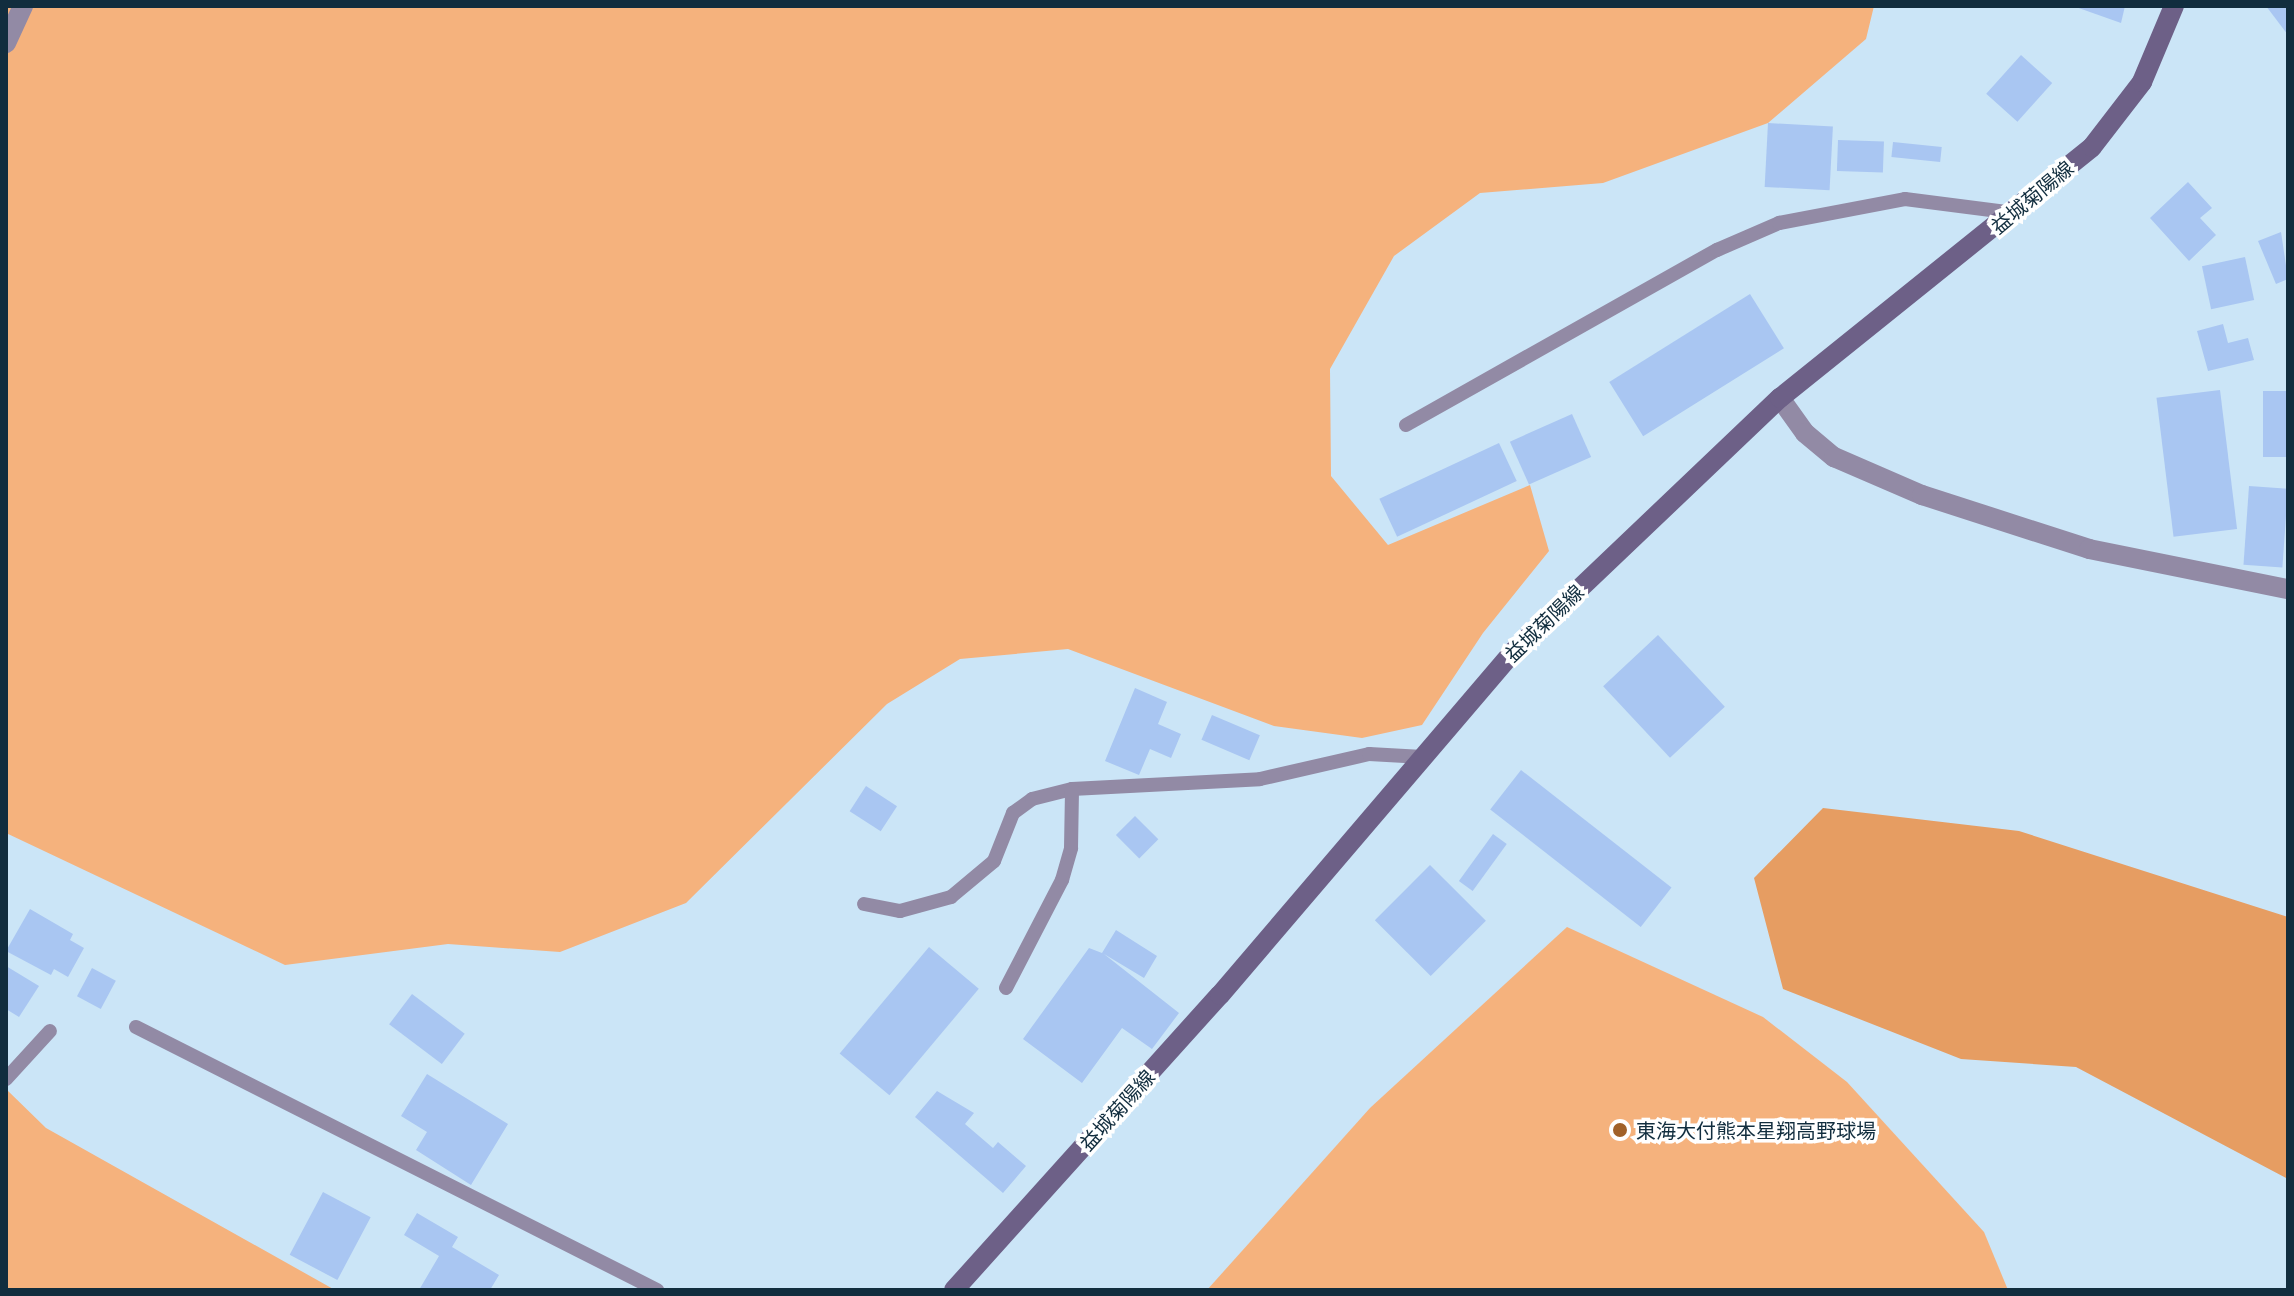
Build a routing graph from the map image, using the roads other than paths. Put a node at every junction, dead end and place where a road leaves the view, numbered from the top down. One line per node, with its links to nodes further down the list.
1 (23, 6): 3 (street)
2 (2174, 6): 4 (main road, 益城菊陽線)
3 (6, 43)
4 (2015, 213): 5 (main road, 益城菊陽線); 6 (lane)
5 (1780, 398): 7 (street); 8 (main road, 益城菊陽線)
6 (1406, 425)
7 (2288, 589)
8 (1423, 757): 9 (lane); 16 (main road, 益城菊陽線)
9 (1072, 789): 10 (lane); 11 (lane)
10 (864, 904)
11 (1006, 988)
12 (136, 1027): 15 (lane)
13 (50, 1031): 14 (lane)
14 (6, 1079)
15 (657, 1290)
16 (954, 1290)

